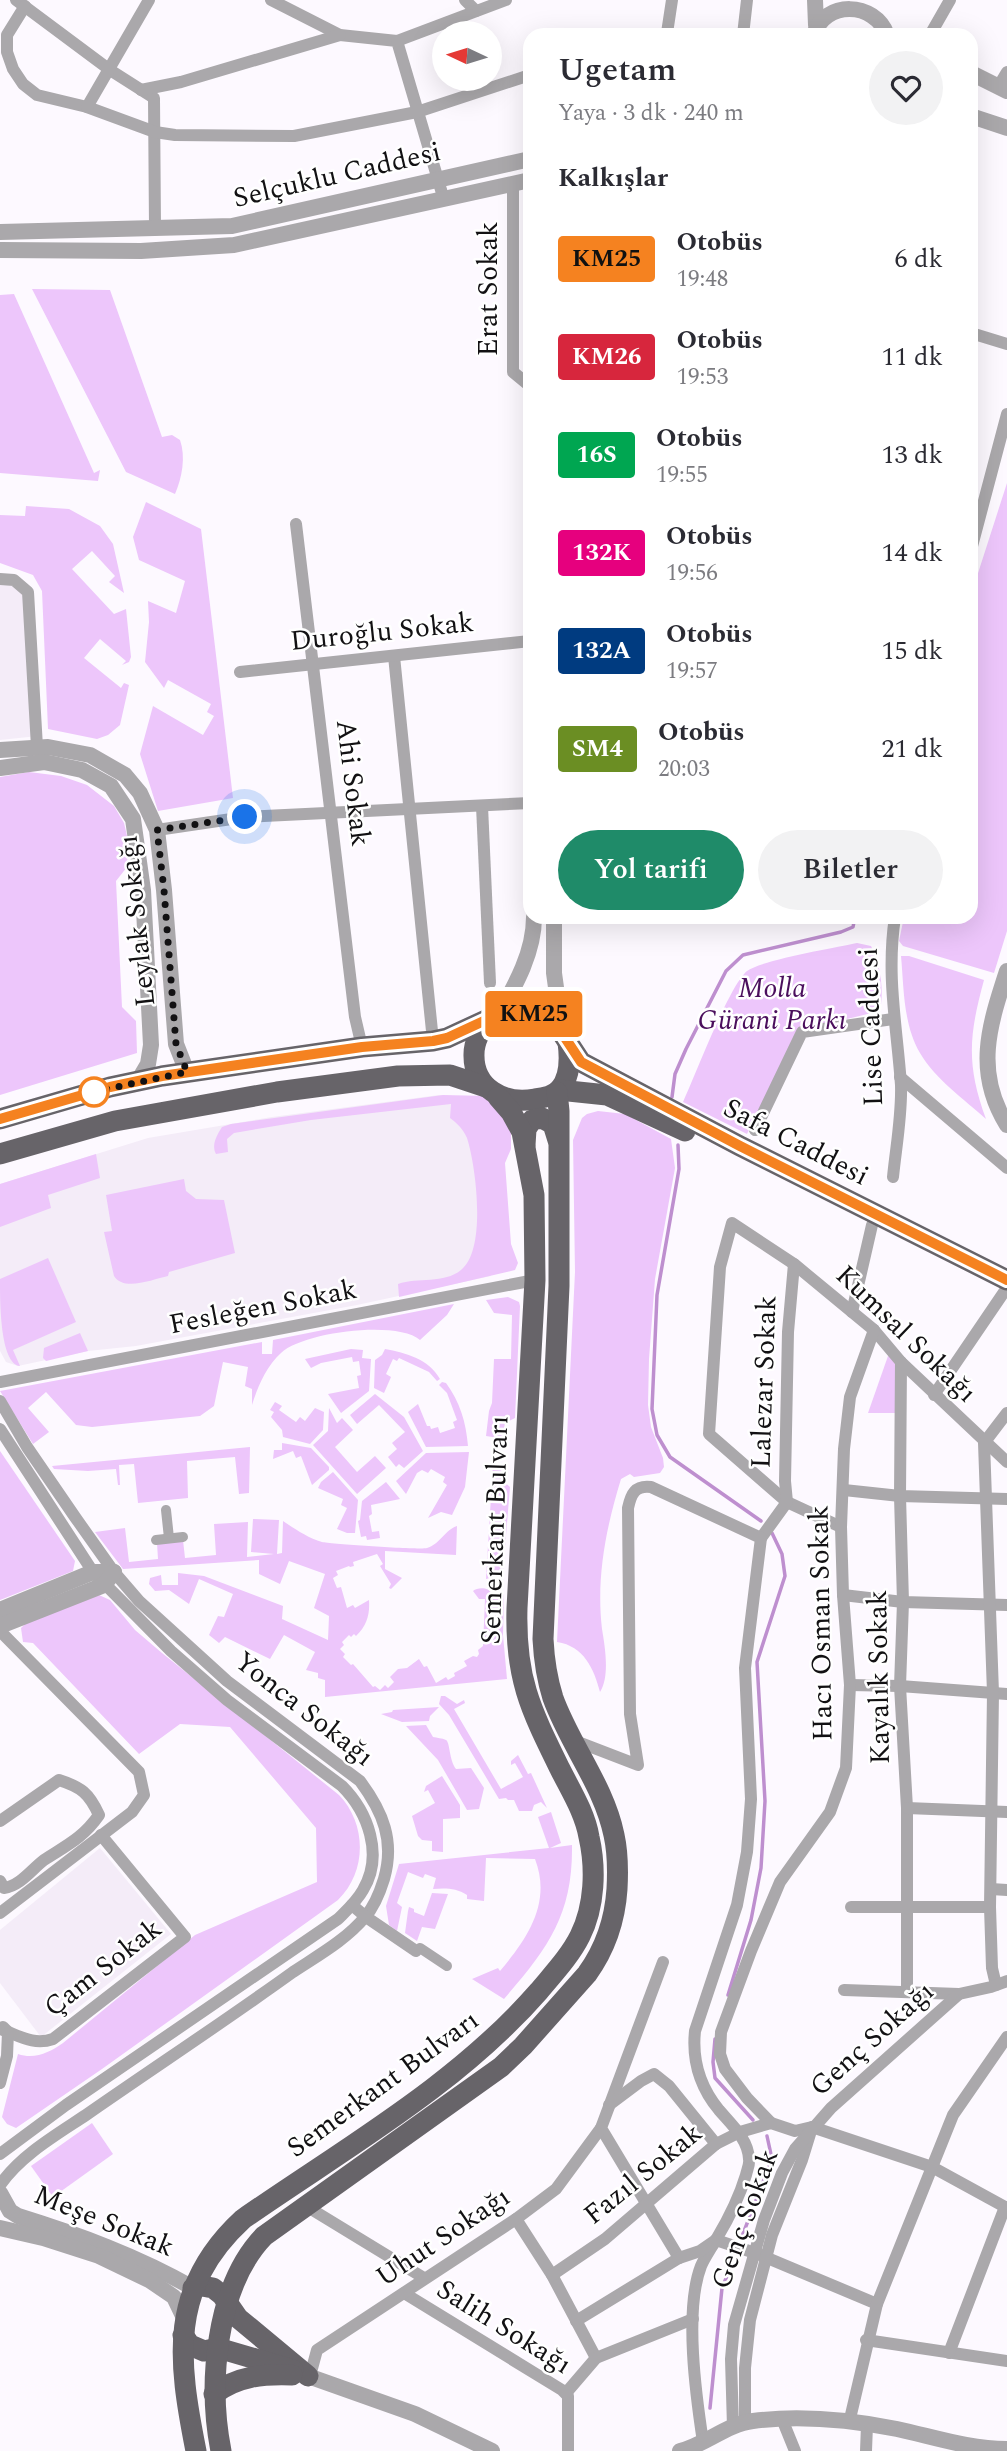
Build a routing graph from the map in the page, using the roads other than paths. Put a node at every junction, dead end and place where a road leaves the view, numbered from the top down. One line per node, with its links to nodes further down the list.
1 (149, 0): 21 (street)
2 (271, 0): 19 (street)
3 (465, 0): 11 (street)
4 (506, 0): 11 (street)
5 (672, 0): 13 (street)
6 (747, 0): 14 (street)
7 (815, 0): 15 (street)
8 (860, 0): 12 (street)
9 (950, 0): 18 (street)
10 (20, 3): 21 (street); 27 (street)
11 (476, 11): 20 (street)
12 (870, 14): 16 (street); 17 (street)
13 (669, 28)
14 (744, 28)
15 (815, 28)
16 (817, 28)
17 (885, 28)
18 (934, 28)
19 (340, 35): 20 (street); 26 (street)
20 (397, 41): 28 (street)
21 (110, 70): 26 (street); 27 (street)
22 (1007, 72): 25 (street)
23 (523, 77): 28 (street)
24 (978, 77): 25 (street)
25 (1002, 89)
26 (141, 90): 31 (street)
27 (88, 107): 31 (street)
28 (417, 112): 31 (street); 34 (street)
29 (978, 118): 30 (street)
30 (1007, 128)
31 (155, 132): 38 (street)
32 (523, 160): 33 (street, Selçuklu Caddesi)
33 (509, 163): 34 (street, Selçuklu Caddesi); 36 (street)
34 (436, 179): 37 (street); 38 (street, Selçuklu Caddesi)
35 (523, 182): 36 (street, Selçuklu Caddesi)
36 (513, 184): 37 (street, Selçuklu Caddesi); 44 (street, Erat Sokak)
37 (443, 200): 41 (street, Selçuklu Caddesi)
38 (155, 228): 39 (street, Selçuklu Caddesi); 41 (street)
39 (0, 232)
40 (0, 250): 41 (street, Selçuklu Caddesi)
41 (156, 250)
42 (978, 335): 43 (street)
43 (1007, 344)
44 (523, 380)
45 (1007, 414): 47 (street)
46 (296, 524): 51 (street, Ahi Sokak)
47 (978, 524)
48 (0, 579): 53 (street)
49 (523, 642): 50 (street, Duroğlu Sokak)
50 (394, 656): 51 (street, Duroğlu Sokak); 58 (street)
51 (313, 664): 52 (street, Duroğlu Sokak); 59 (street, Ahi Sokak)
52 (240, 672)
53 (37, 747): 54 (street, Leylak Sokağı); 60 (street, Leylak Sokağı)
54 (0, 750)
55 (0, 768): 74 (street, Leylak Sokağı)
56 (523, 803): 57 (street)
57 (482, 806): 58 (street); 65 (street)
58 (410, 810): 59 (street); 69 (street)
59 (332, 814): 60 (street); 70 (street, Ahi Sokak)
60 (157, 830): 72 (street, Leylak Sokağı)
61 (533, 924): 66 (street)
62 (554, 924): 68 (street)
63 (894, 924): 67 (street, Lise Caddesi)
64 (1007, 971): 79 (street)
65 (490, 983)
66 (494, 1016): 68 (main road); 69 (main road); 76 (main road)
67 (893, 1019): 73 (street, Lise Caddesi); 82 (street)
68 (563, 1034): 75 (main road); 91 (main road, Safa Caddesi)
69 (433, 1041): 70 (main road)
70 (362, 1047): 71 (main road)
71 (283, 1058): 72 (main road); 77 (main road)
72 (187, 1072): 74 (main road)
73 (900, 1077): 86 (street); 87 (street, Lise Caddesi)
74 (138, 1082): 80 (main road)
75 (558, 1091): 76 (main road); 78 (main road, Safa Caddesi); 83 (main road, Semerkant Bulvarı)
76 (492, 1092): 77 (main road); 84 (main road, Semerkant Bulvarı)
77 (277, 1093): 85 (main road)
78 (594, 1094): 83 (main road); 88 (main road, Safa Caddesi)
79 (1000, 1102): 81 (street)
80 (0, 1119)
81 (1007, 1125)
82 (755, 1130)
83 (559, 1142): 84 (main road); 125 (main road, Semerkant Bulvarı)
84 (525, 1146): 90 (main road, Semerkant Bulvarı)
85 (0, 1154)
86 (1007, 1168)
87 (893, 1177)
88 (872, 1225): 91 (main road, Safa Caddesi); 92 (street)
89 (794, 1264): 92 (street, Kumsal Sokağı); 106 (street, Lalezar Sokak); 106 (street, Kumsal Sokağı)
90 (535, 1280): 95 (street, Fesleğen Sokak); 173 (main road, Semerkant Bulvarı)
91 (1006, 1289): 96 (street)
92 (852, 1312): 93 (street, Kumsal Sokağı)
93 (874, 1330): 94 (street, Kumsal Sokağı); 102 (street, Hacı Osman Sokak)
94 (901, 1362): 96 (street, Kumsal Sokağı); 103 (street, Kayalık Sokak)
95 (0, 1382)
96 (934, 1395): 100 (street, Kumsal Sokağı)
97 (0, 1401): 114 (street, Yonca Sokağı)
98 (1007, 1413): 100 (street)
99 (0, 1429): 113 (street)
100 (984, 1443): 101 (street, Kumsal Sokağı); 105 (street)
101 (1007, 1462)
102 (844, 1490): 103 (street); 108 (street, Hacı Osman Sokak)
103 (900, 1496): 105 (street); 116 (street, Kayalık Sokak)
104 (1007, 1499): 105 (street)
105 (987, 1500): 117 (street)
106 (787, 1502): 108 (street); 111 (street)
107 (166, 1510): 110 (street)
108 (841, 1527): 115 (street, Hacı Osman Sokak)
109 (183, 1537): 110 (street)
110 (169, 1538): 112 (street)
111 (761, 1538): 125 (street); 157 (street)
112 (156, 1540)
113 (93, 1572): 114 (street); 119 (street)
114 (109, 1578): 120 (street); 136 (street, Yonca Sokağı); 141 (street, Yonca Sokağı)
115 (843, 1595): 116 (street); 121 (street, Hacı Osman Sokak)
116 (903, 1602): 117 (street); 122 (street, Kayalık Sokak)
117 (991, 1604): 118 (street); 123 (street)
118 (1007, 1605)
119 (0, 1610)
120 (0, 1628): 130 (street)
121 (850, 1685): 122 (street); 154 (street, Hacı Osman Sokak)
122 (900, 1686): 123 (street); 126 (street, Kayalık Sokak)
123 (993, 1693): 124 (street); 127 (street)
124 (1007, 1694)
125 (573, 1740): 163 (main road, Semerkant Bulvarı)
126 (907, 1808): 127 (street); 139 (street, Kayalık Sokak)
127 (991, 1811): 128 (street); 134 (street)
128 (1007, 1812)
129 (0, 1821): 131 (street)
130 (101, 1835): 132 (street); 149 (street, Çam Sokak)
131 (44, 1860): 132 (street); 133 (street)
132 (54, 1871): 140 (street)
133 (1, 1887)
134 (991, 1889): 135 (street); 138 (street)
135 (1007, 1890)
136 (352, 1905): 141 (street); 159 (street, Yonca Sokağı)
137 (851, 1907): 139 (street)
138 (990, 1907): 139 (street); 145 (street)
139 (908, 1909): 147 (street, Kayalık Sokak)
140 (0, 1913)
141 (366, 1917): 142 (street); 161 (street, Yonca Sokağı)
142 (418, 1949): 144 (street)
143 (663, 1962): 153 (street, Uhut Sokağı)
144 (447, 1966)
145 (1002, 1983): 148 (street, Genç Sokağı)
146 (844, 1990): 147 (street)
147 (907, 1991): 148 (street)
148 (959, 1994): 155 (street, Genç Sokağı)
149 (3, 2028): 151 (street); 152 (street)
150 (1007, 2037): 160 (street)
151 (0, 2055)
152 (0, 2083)
153 (609, 2106): 156 (street, Uhut Sokağı); 158 (street)
154 (771, 2123): 155 (street, Fazıl Sokak); 157 (street, Fazıl Sokak)
155 (812, 2127): 160 (street, Fazıl Sokak); 169 (street, Genç Sokak)
156 (601, 2128): 162 (street); 166 (street, Uhut Sokağı)
157 (740, 2132): 158 (street, Fazıl Sokak); 168 (street)
158 (716, 2144): 162 (street, Fazıl Sokak)
159 (0, 2154)
160 (932, 2167): 164 (street, Fazıl Sokak); 175 (street)
161 (1, 2191): 165 (street); 173 (street, Meşe Sokak)
162 (648, 2204): 170 (street); 171 (street, Fazıl Sokak)
163 (306, 2206): 172 (street); 176 (main road, Semerkant Bulvarı)
164 (1006, 2208): 182 (street)
165 (0, 2216)
166 (516, 2219): 171 (street); 172 (street, Uhut Sokağı)
167 (0, 2228): 179 (street)
168 (716, 2240): 169 (street); 170 (street); 177 (street)
169 (760, 2255): 175 (street); 190 (street, Genç Sokak)
170 (679, 2258): 178 (street)
171 (552, 2275): 178 (street)
172 (424, 2278): 174 (street, Uhut Sokağı)
173 (193, 2288): 176 (main road); 179 (main road, Semerkant Bulvarı)
174 (404, 2293): 185 (street, Uhut Sokağı); 186 (street, Salih Sokağı)
175 (877, 2304): 180 (street)
176 (228, 2305): 181 (main road, Semerkant Bulvarı); 185 (main road)
177 (693, 2319): 183 (street); 192 (street)
178 (576, 2321): 183 (street)
179 (184, 2328): 181 (main road); 195 (main road, Semerkant Bulvarı)
180 (866, 2340): 182 (street); 189 (street)
181 (218, 2348): 185 (main road); 187 (main road, Semerkant Bulvarı)
182 (948, 2353): 184 (street)
183 (596, 2358): 186 (street)
184 (1007, 2361)
185 (309, 2376): 187 (main road); 197 (street)
186 (566, 2393): 198 (street, Salih Sokağı)
187 (214, 2394): 196 (main road, Semerkant Bulvarı)
188 (782, 2419): 189 (street); 190 (street); 200 (street)
189 (849, 2423): 191 (street)
190 (739, 2425): 192 (street)
191 (867, 2425): 193 (street); 201 (street)
192 (703, 2442): 199 (street)
193 (945, 2447): 194 (street)
194 (1007, 2449)
195 (197, 2451)
196 (221, 2451)
197 (492, 2451)
198 (568, 2451)
199 (680, 2451)
200 (795, 2451)
201 (866, 2451)

